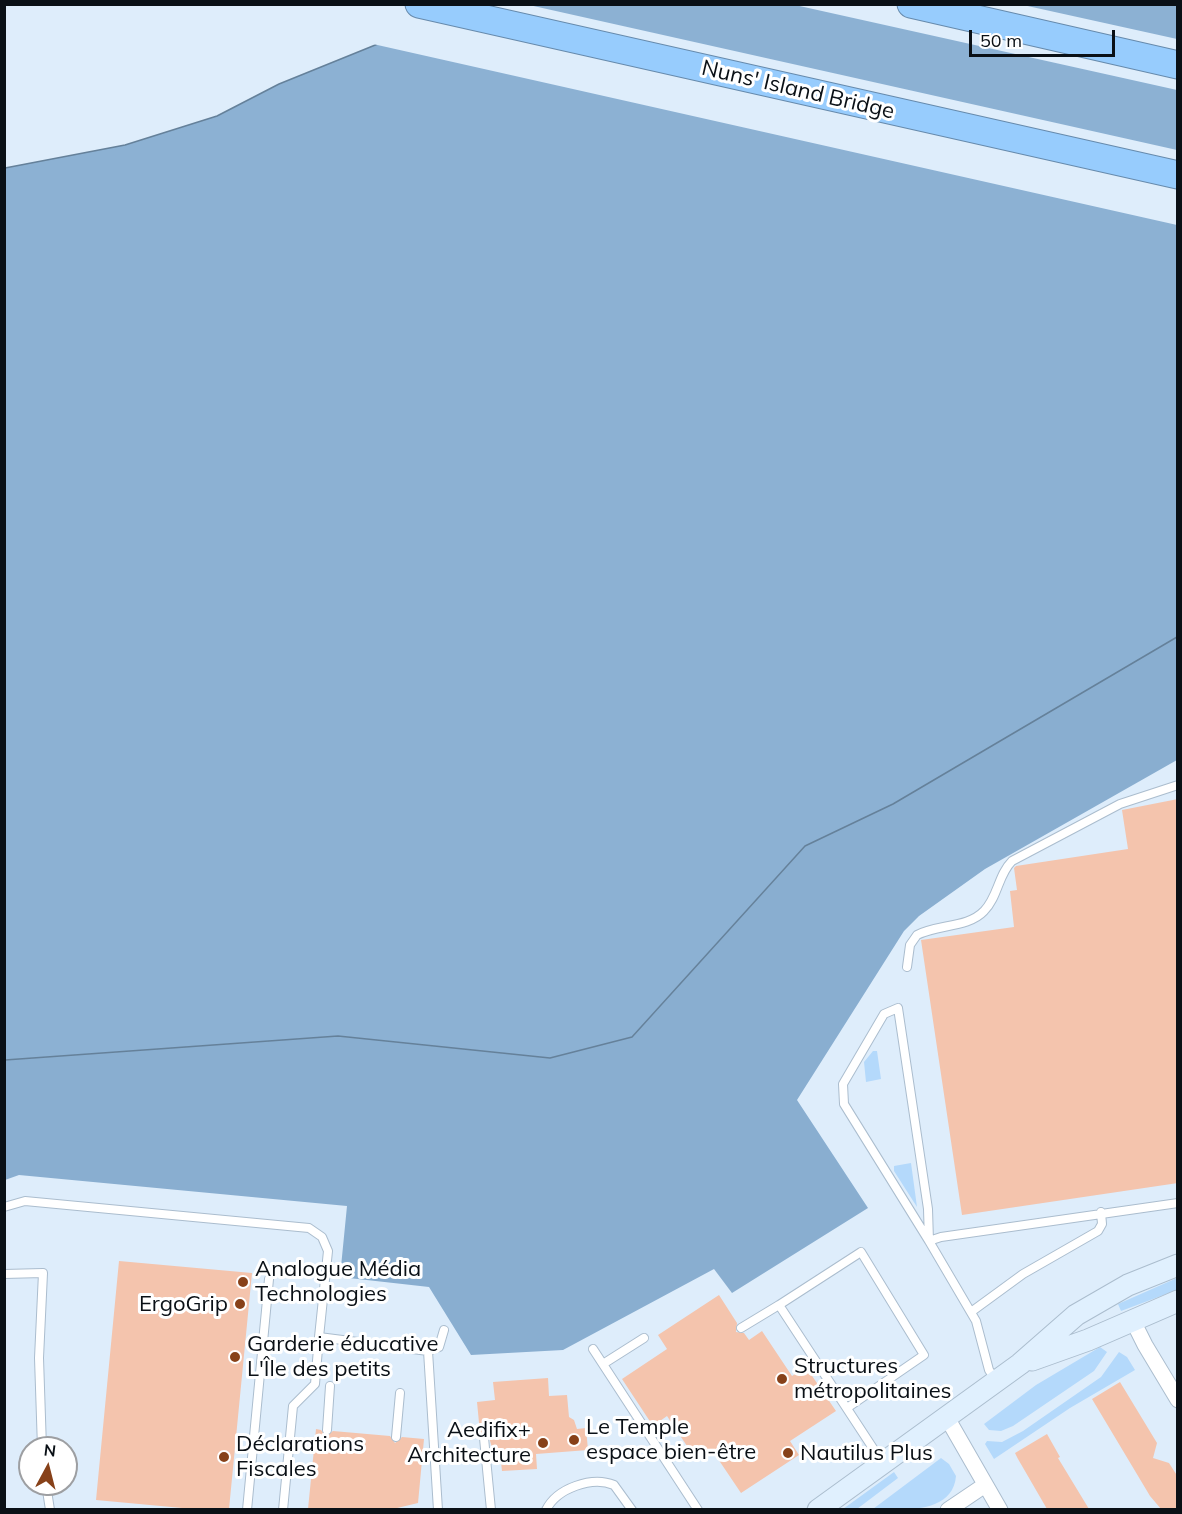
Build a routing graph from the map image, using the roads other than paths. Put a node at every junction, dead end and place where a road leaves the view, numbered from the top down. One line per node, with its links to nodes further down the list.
1 (419, 4): 4 (highway, Nuns' Island Bridge)
2 (911, 4): 3 (highway)
3 (1178, 65)
4 (1178, 174)
5 (1178, 784): 6 (lane)
6 (907, 967)
7 (1178, 1203): 9 (lane)
8 (4, 1207): 20 (lane)
9 (1101, 1212): 10 (lane); 16 (lane)
10 (929, 1241): 10 (lane); 16 (lane)
11 (1178, 1265): 25 (street)
12 (4, 1274): 33 (lane)
13 (269, 1279): 38 (lane)
14 (1178, 1301): 17 (street)
15 (778, 1305): 18 (lane); 30 (lane); 30 (lane)
16 (971, 1312): 26 (lane)
17 (1132, 1319): 25 (street); 29 (street)
18 (741, 1328)
19 (444, 1330): 23 (lane)
20 (320, 1337): 23 (lane); 39 (lane)
21 (644, 1338): 24 (lane)
22 (593, 1349): 24 (lane)
23 (428, 1351): 40 (lane)
24 (603, 1364): 44 (lane)
25 (1020, 1364): 26 (street)
26 (996, 1381): 31 (street)
27 (330, 1386): 32 (lane)
28 (400, 1393): 34 (lane)
29 (1178, 1400)
30 (847, 1408): 36 (lane)
31 (946, 1416): 36 (street); 37 (street)
32 (327, 1430)
33 (42, 1436)
34 (396, 1437)
35 (484, 1438): 41 (lane)
36 (882, 1462): 45 (street)
37 (985, 1485): 46 (street); 47 (street)
38 (247, 1509)
39 (284, 1509)
40 (438, 1509)
41 (491, 1509)
42 (546, 1509): 43 (lane)
43 (632, 1509)
44 (698, 1509)
45 (818, 1509)
46 (948, 1509)
47 (1000, 1509)

